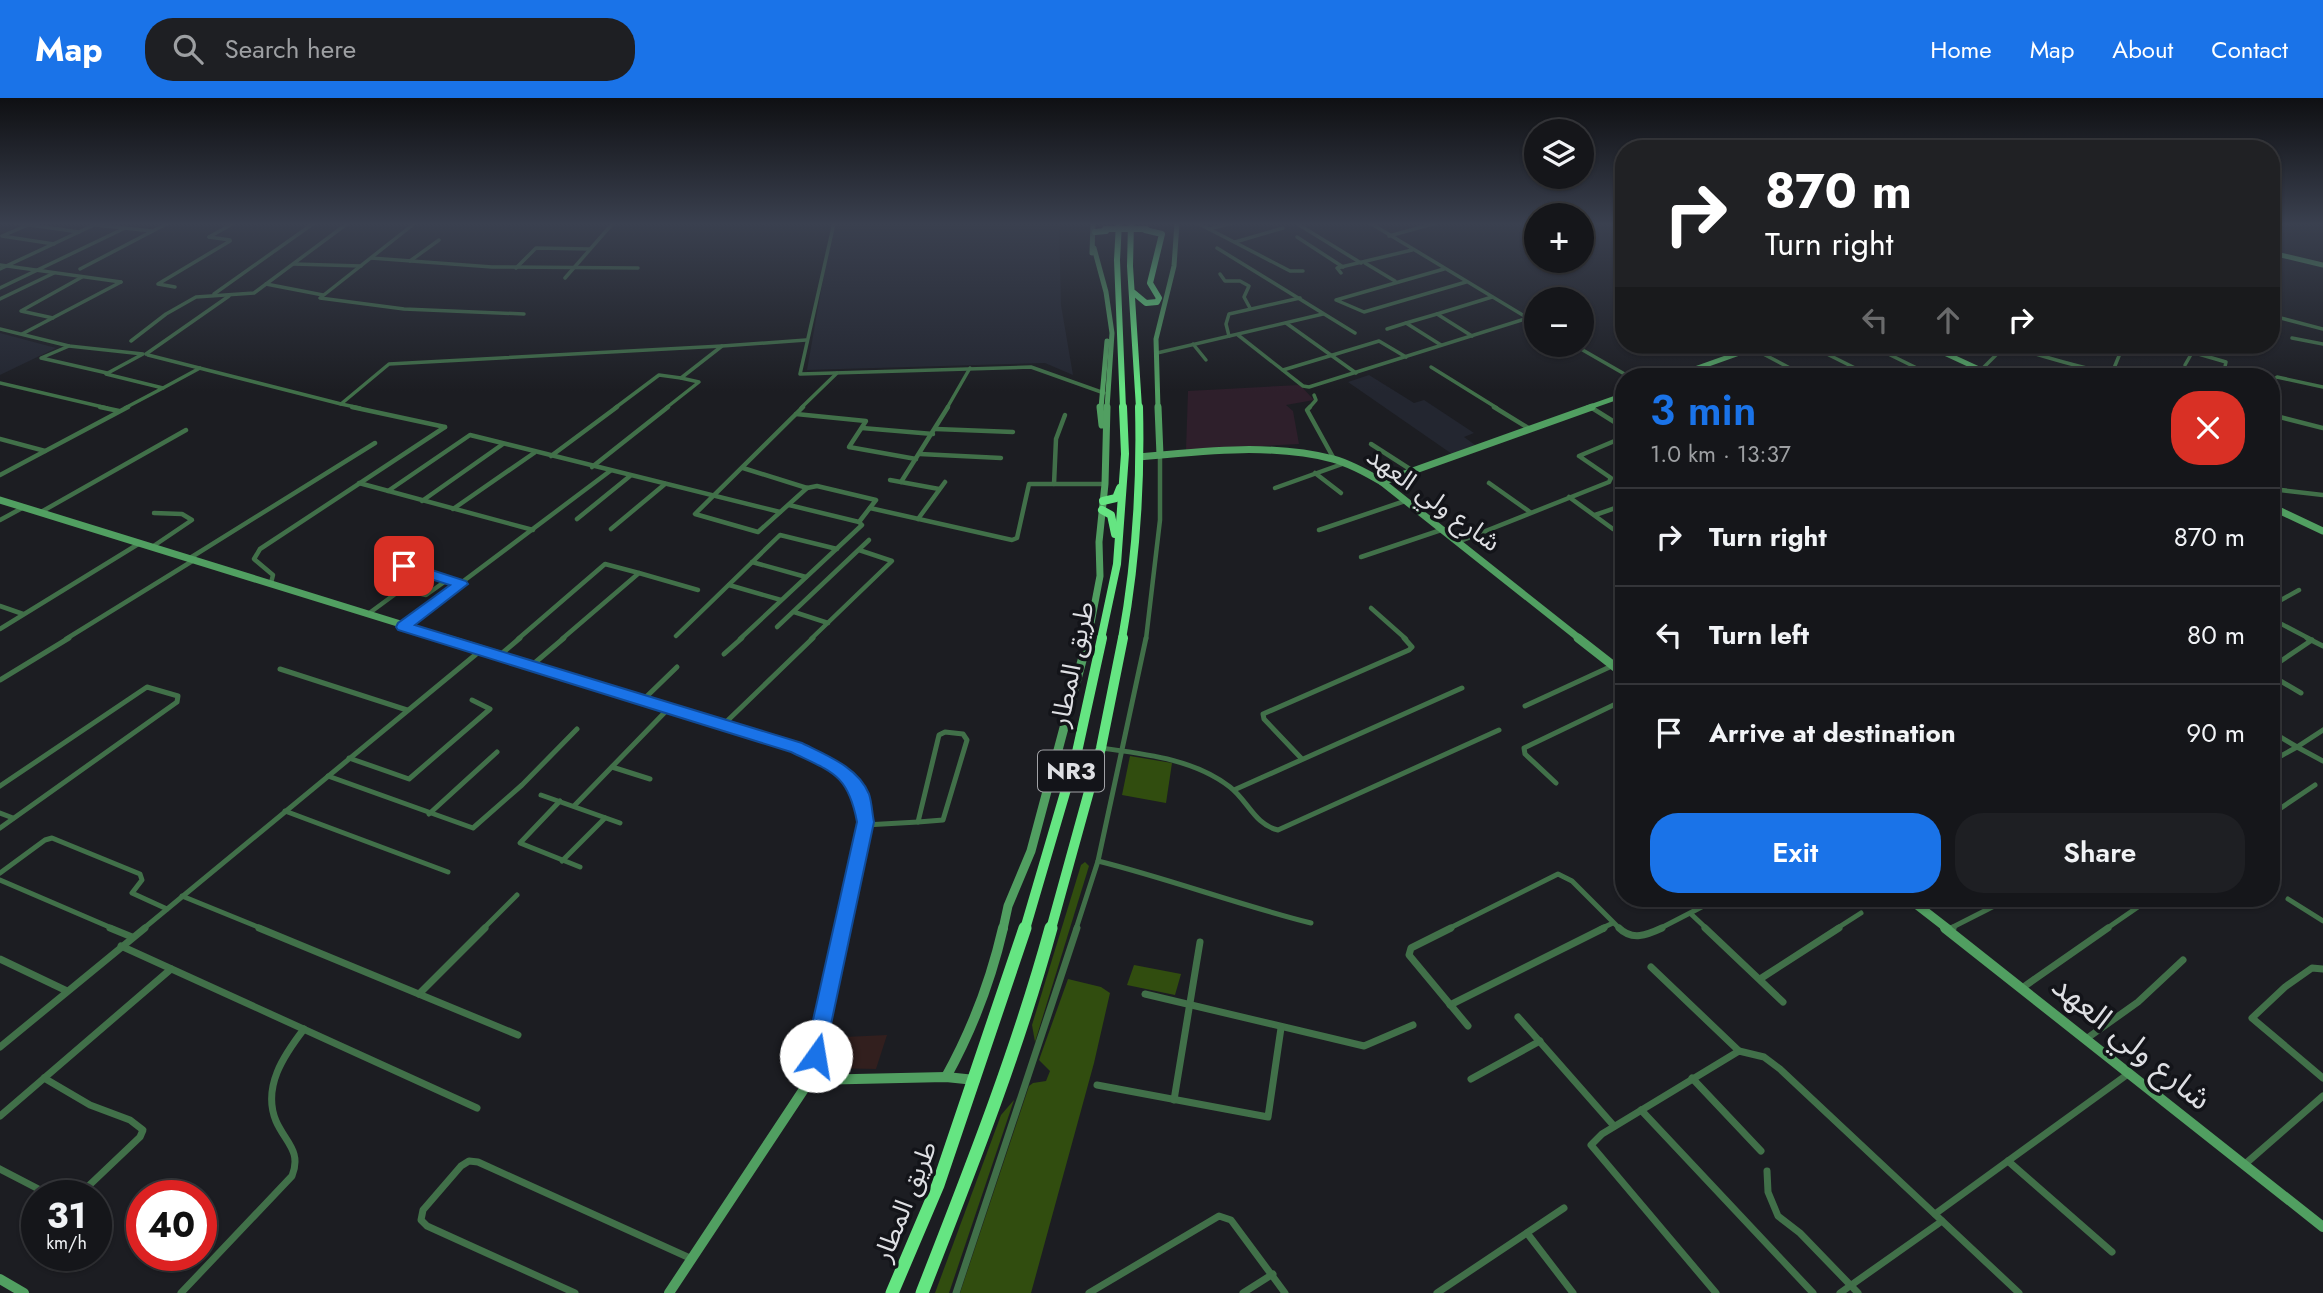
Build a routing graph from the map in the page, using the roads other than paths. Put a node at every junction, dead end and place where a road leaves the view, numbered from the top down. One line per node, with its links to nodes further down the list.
1 (20, 279): 24 (street)
2 (42, 279): 32 (street)
3 (78, 279): 38 (street)
4 (101, 279): 38 (street)
5 (167, 279): 23 (street)
6 (234, 279): 26 (street)
7 (273, 279): 22 (street)
8 (344, 279): 27 (street)
9 (821, 279): 52 (street)
10 (1100, 279): 96 (street)
11 (1118, 279): 135 (highway, طريق المطار / NR3)
12 (1131, 279): 25 (highway, طريق المطار / NR3)
13 (1151, 279): 28 (highway)
14 (1168, 279): 28 (street)
15 (1223, 279): 33 (street)
16 (1268, 279): 31 (street)
17 (1390, 279): 20 (street)
18 (1408, 279): 20 (street)
19 (1461, 279): 21 (street)
20 (1396, 282): 21 (street)
21 (1466, 282): 30 (street)
22 (266, 284): 27 (street); 29 (street)
23 (175, 287)
24 (0, 288)
25 (1133, 292): 28 (highway); 122 (highway, طريق المطار / NR3)
26 (212, 295): 29 (street); 53 (street)
27 (323, 295): 34 (street)
28 (1162, 295): 59 (street)
29 (229, 296): 60 (street)
30 (1492, 297): 36 (street); 37 (street)
31 (1300, 298): 33 (street); 35 (street)
32 (0, 299)
33 (1250, 308): 48 (street)
34 (524, 314)
35 (1323, 314): 41 (street); 46 (street)
36 (1437, 314): 42 (street); 50 (street)
37 (1524, 316)
38 (53, 318): 47 (street)
39 (2280, 318): 45 (street)
40 (1524, 319): 50 (street)
41 (1286, 323): 49 (street); 70 (street)
42 (1406, 323): 44 (street); 57 (street)
43 (0, 329): 47 (street)
44 (1387, 329)
45 (2323, 329)
46 (1355, 333)
47 (22, 335): 58 (street)
48 (1229, 335): 49 (street); 54 (street)
49 (1238, 335): 87 (street)
50 (1472, 335): 57 (street)
51 (2292, 338): 55 (street)
52 (806, 340): 56 (street); 89 (street)
53 (131, 341)
54 (1193, 344): 59 (street); 73 (street)
55 (2323, 344)
56 (722, 345): 92 (street); 99 (street)
57 (1441, 345): 72 (street)
58 (69, 346): 60 (street); 88 (street)
59 (1157, 353): 120 (street)
60 (145, 354): 76 (street); 88 (street)
61 (1736, 354): 78 (street)
62 (1763, 354): 79 (street)
63 (1827, 354): 80 (street)
64 (1888, 354): 81 (street)
65 (1946, 354): 82 (street)
66 (1996, 354): 83 (street)
67 (2036, 354): 84 (street)
68 (2191, 354): 74 (street)
69 (2203, 354): 85 (street)
70 (1331, 356): 72 (street); 87 (street); 90 (street)
71 (1594, 356): 86 (street)
72 (1406, 357): 90 (street)
73 (1206, 360)
74 (2185, 365)
75 (1431, 367): 108 (street)
76 (200, 368): 95 (street); 99 (street)
77 (970, 368): 89 (street); 96 (street); 110 (street)
78 (1697, 368)
79 (1790, 368)
80 (1855, 368)
81 (1917, 368)
82 (1977, 368)
83 (1983, 368)
84 (2092, 368)
85 (2226, 368)
86 (1615, 369)
87 (1283, 370): 90 (street)
88 (107, 373): 95 (street)
89 (837, 373): 102 (street)
90 (1356, 373)
91 (2280, 377): 94 (street)
92 (681, 378): 121 (street); 127 (street)
93 (0, 383): 101 (street)
94 (2323, 387)
95 (163, 388): 101 (street)
96 (1104, 393): 143 (street)
97 (1314, 395): 125 (street)
98 (1615, 399): 100 (street)
99 (341, 404): 139 (street)
100 (1592, 408): 105 (street); 108 (street)
101 (119, 411): 117 (street)
102 (796, 414): 106 (street); 128 (street)
103 (1065, 415): 142 (street)
104 (2280, 417): 107 (street)
105 (1615, 422)
106 (862, 428): 110 (street); 124 (street)
107 (2323, 428)
108 (1530, 429): 130 (street)
109 (186, 430): 163 (street)
110 (935, 432): 111 (street); 119 (street)
111 (1013, 432)
112 (0, 439): 117 (street)
113 (1615, 442): 152 (street)
114 (375, 443): 186 (street)
115 (503, 444): 118 (street); 148 (street); 154 (street)
116 (1371, 444): 130 (street)
117 (45, 451): 132 (street)
118 (534, 452): 121 (street); 161 (street)
119 (920, 454): 123 (street); 124 (street)
120 (1160, 455): 122 (street, شارع ولي العهد); 125 (street, شارع ولي العهد); 239 (street)
121 (550, 456): 127 (street)
122 (1140, 457): 238 (highway, طريق المطار / NR3)
123 (1001, 458)
124 (916, 459): 136 (street)
125 (1334, 459): 126 (street, شارع ولي العهد)
126 (1345, 463): 131 (street); 138 (street, شارع ولي العهد)
127 (592, 467): 129 (street)
128 (743, 468): 144 (street); 151 (street)
129 (610, 471): 133 (street); 174 (street)
130 (1413, 471): 138 (street)
131 (1315, 473): 145 (street); 149 (street)
132 (0, 475)
133 (630, 476): 141 (street); 168 (street)
134 (890, 480): 136 (street)
135 (1123, 481): 157 (highway); 184 (highway, طريق المطار / NR3)
136 (901, 482): 146 (street)
137 (945, 482): 146 (street)
138 (1382, 482): 155 (street, شارع ولي العهد)
139 (359, 483): 148 (street); 192 (street)
140 (1489, 483): 165 (street)
141 (665, 484): 151 (street); 172 (street)
142 (1054, 484): 143 (street); 169 (street)
143 (1105, 484): 157 (street)
144 (807, 488): 156 (street); 159 (street)
145 (1275, 488)
146 (939, 489): 169 (street)
147 (2280, 490): 150 (street)
148 (388, 491): 154 (street)
149 (1341, 493)
150 (2323, 495)
151 (713, 496): 164 (street); 164 (street)
152 (1569, 496): 165 (street); 167 (street)
153 (0, 500): 158 (street)
154 (422, 501): 161 (street)
155 (1405, 501): 175 (street); 176 (street, شارع ولي العهد)
156 (789, 505): 164 (street); 171 (street)
157 (1103, 505): 184 (highway); 312 (street)
158 (24, 507): 163 (street); 170 (street)
159 (870, 508): 169 (street); 171 (street)
160 (1615, 508): 167 (street)
161 (453, 509): 174 (street)
162 (2280, 511): 177 (street)
163 (41, 512): 180 (street)
164 (780, 512)
165 (1530, 512): 179 (street)
166 (154, 513): 181 (street)
167 (1595, 515): 173 (street)
168 (577, 519)
169 (918, 519)
170 (0, 520)
171 (859, 522): 182 (street)
172 (611, 529)
173 (1614, 529)
174 (533, 530): 193 (street)
175 (1319, 530)
176 (1441, 530): 179 (street, شارع ولي العهد); 185 (street)
177 (2323, 531)
178 (869, 540): 183 (street)
179 (1458, 542): 218 (street, شارع ولي العهد)
180 (140, 543): 181 (street); 204 (street)
181 (152, 547): 186 (street)
182 (838, 550): 187 (street); 190 (street)
183 (859, 550): 203 (street); 206 (street)
184 (1117, 552): 318 (highway, طريق المطار / NR3)
185 (1361, 557)
186 (192, 559): 192 (street); 222 (street)
187 (752, 562): 190 (street); 195 (street)
188 (404, 566): 191 (street)
189 (639, 573): 197 (street); 216 (street); 219 (street)
190 (806, 577): 199 (street)
191 (447, 580): 193 (street); 196 (street)
192 (271, 583): 205 (street)
193 (461, 584): 208 (street)
194 (386, 585): 196 (street)
195 (729, 585): 199 (street); 211 (street)
196 (402, 589): 205 (street)
197 (698, 590)
198 (2299, 590): 200 (street)
199 (781, 600): 215 (street)
200 (2280, 601)
201 (0, 606): 204 (street)
202 (1371, 608): 243 (street)
203 (794, 612): 206 (street); 209 (street)
204 (23, 614): 210 (street)
205 (367, 615): 208 (street)
206 (828, 623): 232 (street)
207 (2280, 623): 212 (street)
208 (403, 627): 214 (street)
209 (778, 627)
210 (0, 629)
211 (676, 636)
212 (2312, 640): 213 (street); 217 (street)
213 (2323, 646)
214 (480, 650): 216 (street); 231 (street)
215 (724, 654)
216 (499, 656): 219 (street)
217 (2280, 662)
218 (1614, 665): 229 (street)
219 (531, 666): 227 (street)
220 (677, 667): 227 (street)
221 (280, 669): 231 (street)
222 (0, 680)
223 (2280, 681): 225 (street)
224 (1462, 688): 243 (street)
225 (2301, 693)
226 (472, 700): 242 (street)
227 (641, 701): 230 (street)
228 (1615, 704): 248 (street)
229 (1525, 706)
230 (668, 709): 232 (street); 245 (street)
231 (407, 710): 242 (street)
232 (723, 725): 263 (street)
233 (577, 729): 258 (street)
234 (1499, 730): 251 (street)
235 (2323, 730): 237 (street)
236 (2280, 737): 237 (street)
237 (2297, 747): 241 (street); 244 (street)
238 (1101, 748): 239 (street); 348 (highway, طريق المطار / NR3)
239 (1122, 751): 251 (street); 266 (street)
240 (496, 752): 258 (street)
241 (2280, 756)
242 (349, 758): 246 (street)
243 (1301, 758): 251 (street)
244 (2323, 761)
245 (612, 767): 247 (street); 254 (street)
246 (328, 776): 256 (street); 258 (street)
247 (650, 779)
248 (1556, 783)
249 (2315, 785): 255 (street)
250 (0, 786): 259 (street)
251 (1234, 790)
252 (541, 795): 253 (street)
253 (560, 801): 254 (street); 265 (street)
254 (574, 806): 260 (street)
255 (2280, 809)
256 (285, 811): 268 (street); 272 (street)
257 (0, 813): 259 (street)
258 (429, 814)
259 (14, 818): 264 (street)
260 (605, 818): 261 (street); 265 (street)
261 (620, 823)
262 (918, 823): 262 (street); 263 (street)
263 (865, 825): 317 (street)
264 (0, 828)
265 (562, 861): 267 (street)
266 (1098, 862): 282 (street); 349 (street)
267 (580, 867)
268 (448, 872)
269 (0, 873): 278 (street)
270 (0, 880): 285 (street)
271 (517, 895): 296 (street)
272 (182, 896): 278 (street); 296 (street)
273 (2288, 899): 281 (street)
274 (1703, 907): 279 (street)
275 (1919, 907): 284 (street, شارع ولي العهد)
276 (1993, 907): 284 (street)
277 (2138, 907): 294 (street)
278 (167, 909): 285 (street)
279 (1691, 914): 283 (street); 293 (street)
280 (1861, 914): 293 (street)
281 (2323, 921)
282 (1311, 923)
283 (1613, 923): 299 (street); 299 (street)
284 (1948, 930): 294 (street, شارع ولي العهد)
285 (132, 937): 287 (street)
286 (1200, 942): 300 (street)
287 (121, 946): 291 (street); 295 (street)
288 (0, 959): 295 (street)
289 (2183, 960): 307 (street)
290 (1651, 967): 310 (street)
291 (171, 969): 305 (street); 313 (street)
292 (2323, 969): 315 (street)
293 (1760, 979): 298 (street)
294 (2022, 988): 307 (street, شارع ولي العهد)
295 (67, 991): 309 (street)
296 (419, 994): 306 (street)
297 (1145, 994): 300 (street)
298 (1783, 1002)
299 (1450, 1005): 303 (street)
300 (1190, 1006): 304 (street); 321 (street)
301 (1518, 1017): 308 (street)
302 (1413, 1025): 304 (street)
303 (1468, 1026)
304 (1281, 1028): 321 (street)
305 (304, 1029): 322 (street); 344 (street)
306 (518, 1035)
307 (2086, 1039): 311 (street, شارع ولي العهد)
308 (1539, 1041): 316 (street); 325 (street)
309 (2, 1044)
310 (1740, 1051): 314 (street); 334 (street)
311 (2129, 1073): 327 (street); 328 (street, شارع ولي العهد)
312 (946, 1077): 317 (street); 318 (street)
313 (44, 1078): 324 (street); 332 (street)
314 (1692, 1078): 323 (street); 326 (street)
315 (2323, 1078)
316 (1471, 1079)
317 (810, 1080): 339 (street)
318 (975, 1080): 347 (highway, طريق المطار / NR3)
319 (1097, 1085): 321 (street)
320 (2323, 1096): 328 (street)
321 (1174, 1100)
322 (477, 1108)
323 (1641, 1110): 325 (street); 356 (street)
324 (0, 1116)
325 (1614, 1126): 355 (street)
326 (1761, 1151)
327 (2008, 1161): 334 (street); 338 (street)
328 (2244, 1165): 336 (street, شارع ولي العهد)
329 (0, 1169): 331 (street)
330 (1767, 1171): 342 (street)
331 (21, 1180)
332 (95, 1180)
333 (1564, 1208): 337 (street)
334 (1936, 1214): 335 (street)
335 (1942, 1221): 342 (street); 359 (street)
336 (2323, 1227)
337 (1527, 1233): 353 (street); 354 (street)
338 (2112, 1252)
339 (692, 1259): 345 (street); 346 (street)
340 (1273, 1274): 350 (street); 351 (street); 352 (street)
341 (0, 1279): 343 (street)
342 (1851, 1286): 357 (street); 358 (street)
343 (24, 1293)
344 (181, 1293)
345 (575, 1293)
346 (668, 1293)
347 (892, 1293)
348 (922, 1293)
349 (956, 1293)
350 (1089, 1293)
351 (1243, 1293)
352 (1285, 1293)
353 (1437, 1293)
354 (1573, 1293)
355 (1716, 1293)
356 (1813, 1293)
357 (1840, 1293)
358 (1858, 1293)
359 (2019, 1293)

